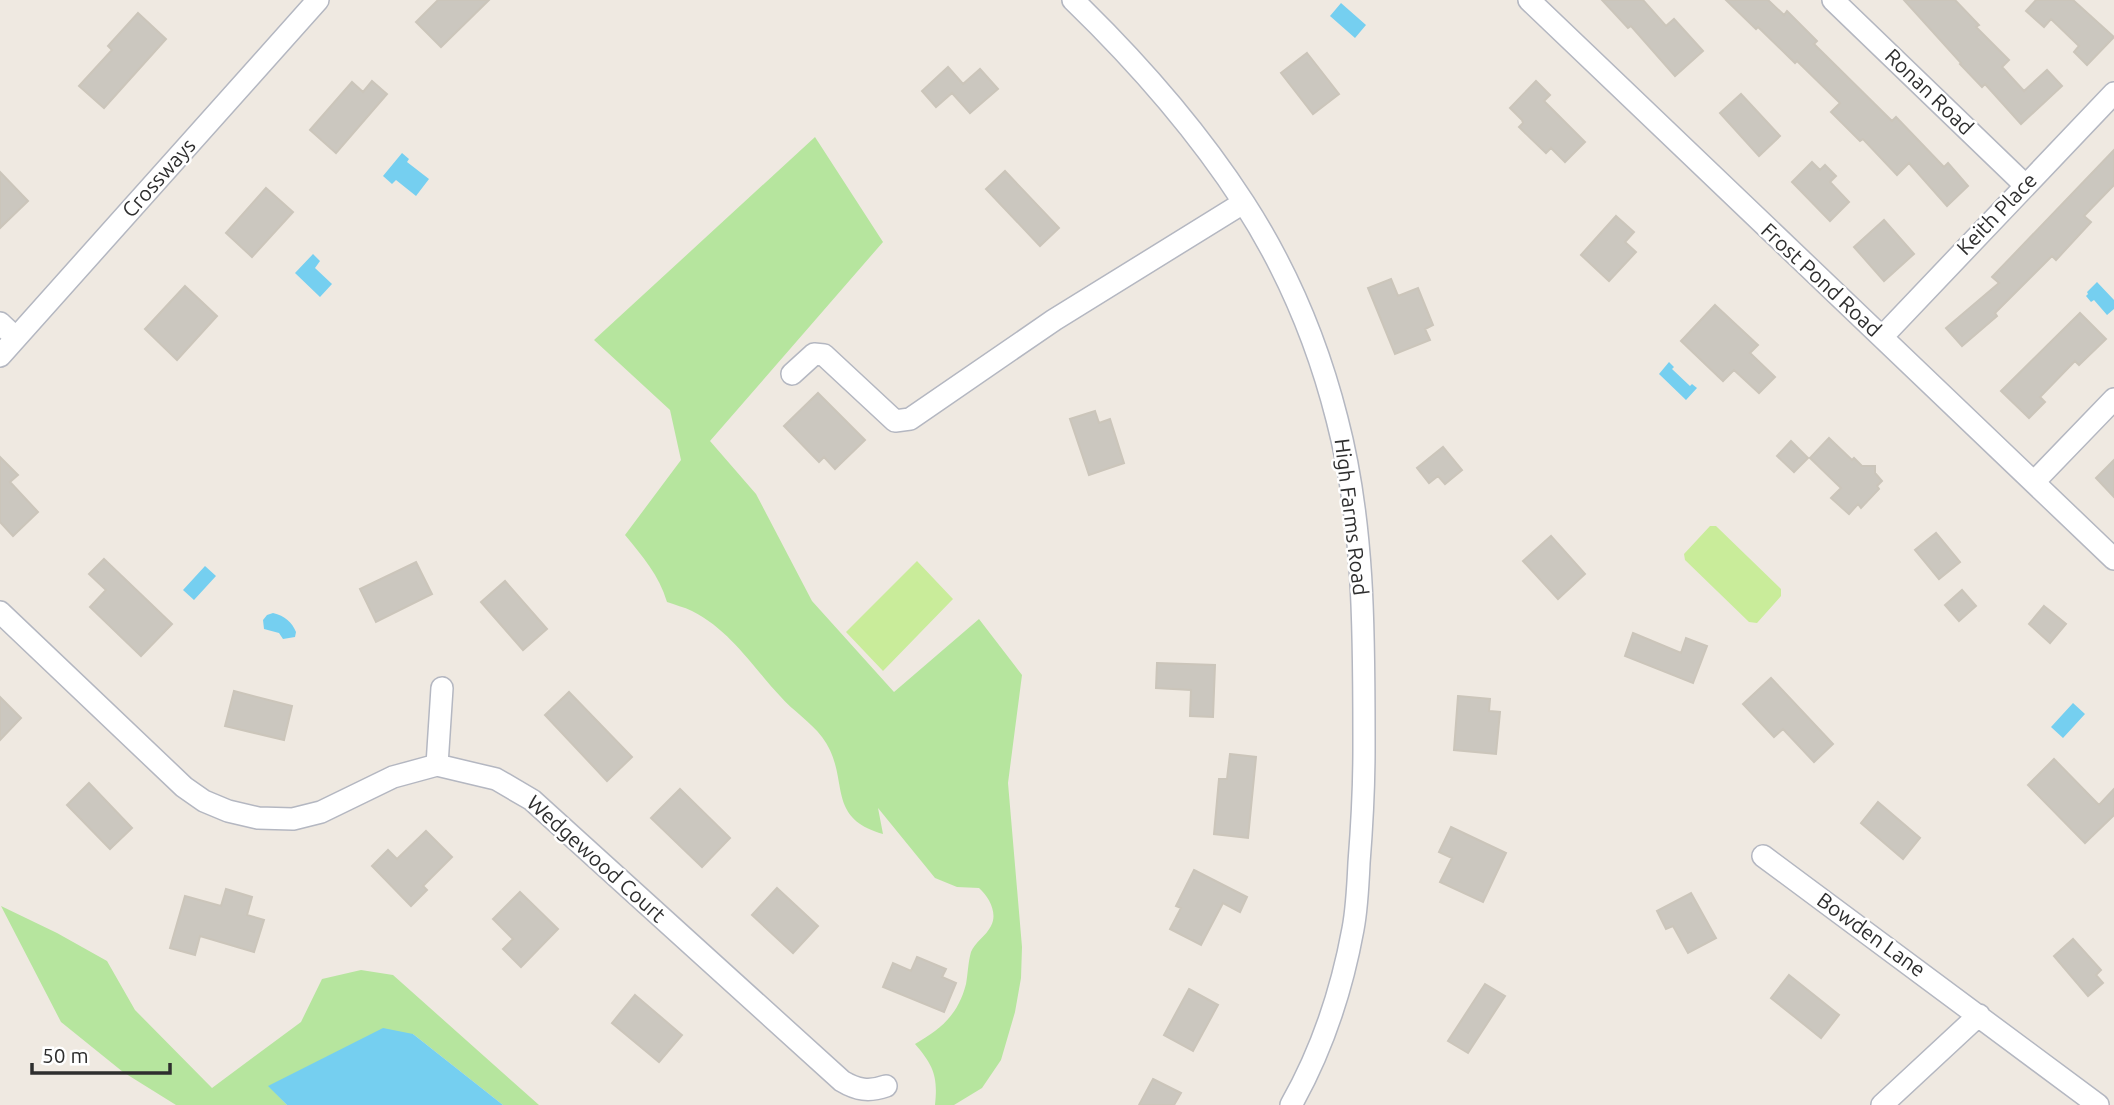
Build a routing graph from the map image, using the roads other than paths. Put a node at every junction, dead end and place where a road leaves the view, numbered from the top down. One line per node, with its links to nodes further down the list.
1 (318, 0): 10 (street, Crossways)
2 (1073, 0): 7 (street, High Farms Road)
3 (1528, 0): 9 (street, Frost Pond Road)
4 (1833, 0): 6 (street, Ronan Road)
5 (2114, 93): 6 (street, Keith Place)
6 (2025, 184): 9 (street, Keith Place)
7 (1243, 203): 12 (street); 22 (street, High Farms Road)
8 (0, 323): 10 (street)
9 (1882, 337): 14 (street, Frost Pond Road)
10 (16, 338): 11 (street, Crossways)
11 (0, 356)
12 (792, 374)
13 (2114, 399): 14 (street)
14 (2034, 482): 15 (street, Frost Pond Road)
15 (2114, 559)
16 (0, 612): 18 (street, Wedgewood Court)
17 (442, 688): 18 (street)
18 (437, 765): 21 (street, Wedgewood Court)
19 (1763, 856): 20 (street, Bowden Lane)
20 (1979, 1015): 23 (street); 24 (street, Bowden Lane)
21 (886, 1086)
22 (1291, 1105)
23 (1882, 1105)
24 (2098, 1105)

